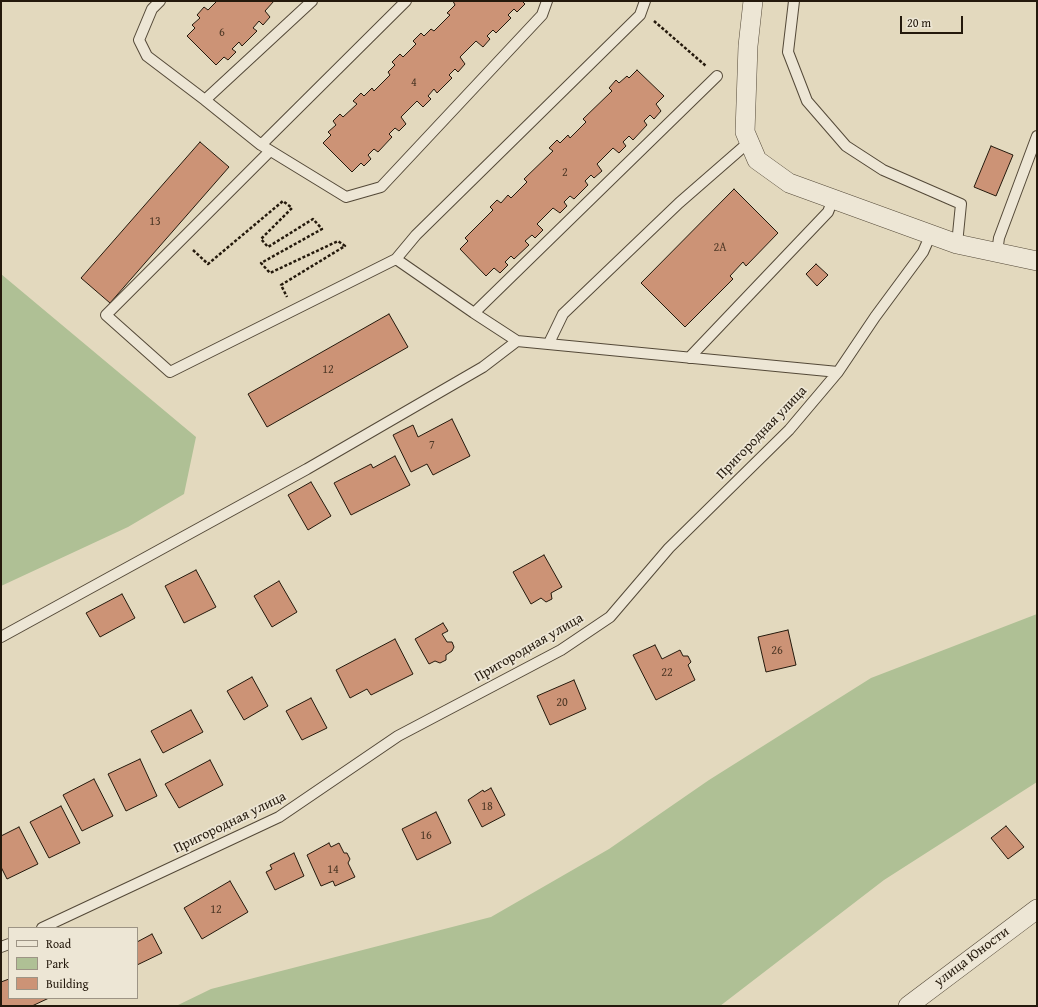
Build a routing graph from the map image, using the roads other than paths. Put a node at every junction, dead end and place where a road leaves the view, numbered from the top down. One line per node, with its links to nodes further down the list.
1 (160, 1): 9 (lane)
2 (312, 1): 9 (lane)
3 (406, 1): 12 (lane)
4 (547, 1): 12 (lane)
5 (753, 1): 11 (street)
6 (794, 1): 15 (lane)
7 (643, 6): 17 (lane)
8 (717, 76): 19 (lane)
9 (205, 100): 12 (lane)
10 (1037, 136): 16 (lane)
11 (749, 142): 13 (street); 21 (lane)
12 (265, 148): 17 (lane)
13 (833, 199): 14 (street); 22 (lane)
14 (931, 234): 15 (street); 23 (lane, Пригородная улица)
15 (957, 244): 16 (street)
16 (997, 252): 18 (street)
17 (396, 259): 19 (lane)
18 (1037, 261)
19 (474, 313): 20 (lane)
20 (517, 341): 21 (lane); 24 (lane)
21 (548, 343): 22 (lane)
22 (689, 358): 23 (lane)
23 (838, 372): 26 (lane, Пригородная улица)
24 (1, 637)
25 (1037, 909): 27 (street, улица Юности)
26 (44, 927)
27 (908, 1006)

